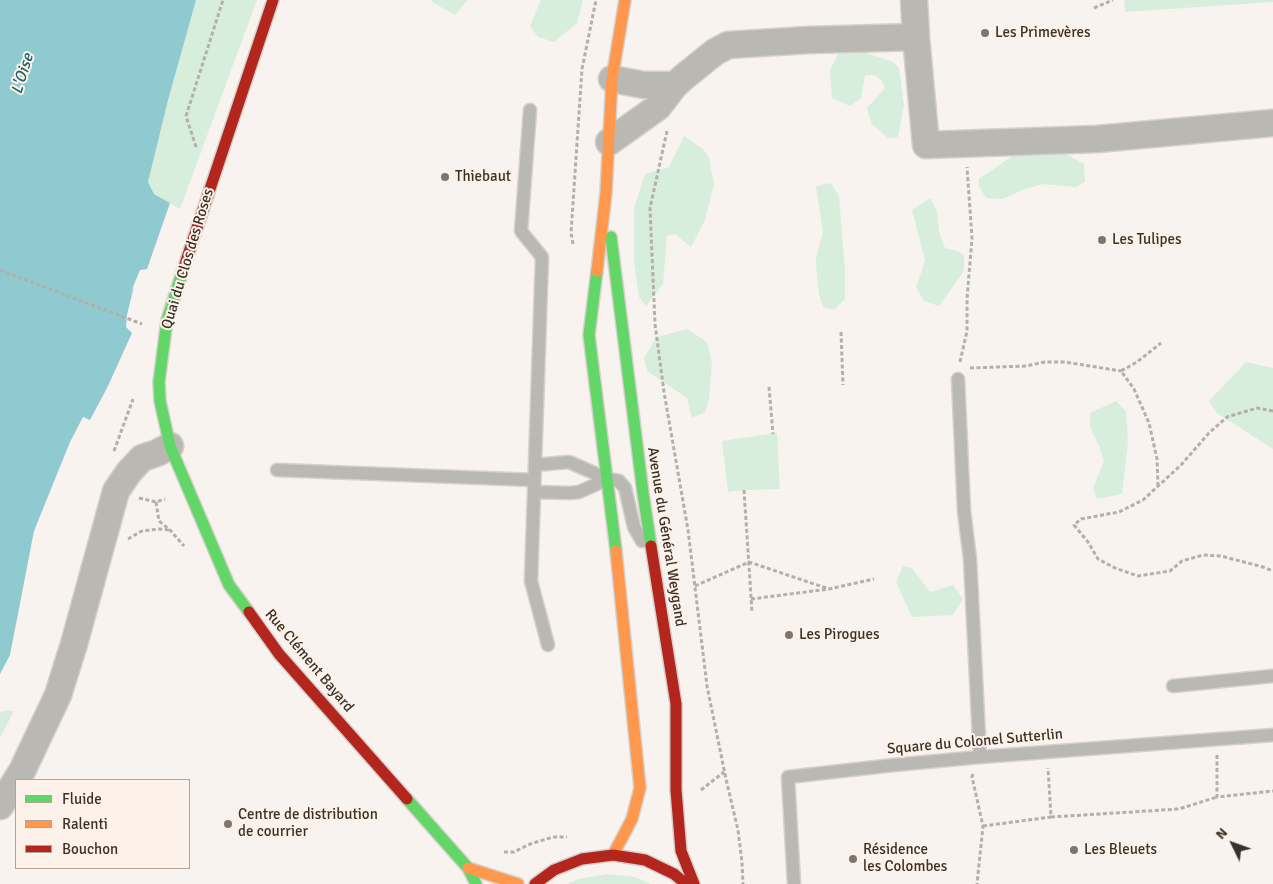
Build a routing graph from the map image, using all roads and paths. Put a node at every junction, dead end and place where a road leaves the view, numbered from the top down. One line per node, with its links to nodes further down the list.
1 (273, 0): 25 (main road, Quai du Clos des Roses)
2 (625, 0): 7 (main road, Avenue du Général Weygand)
3 (914, 0): 6 (street)
4 (1113, 0): 5 (path)
5 (1094, 8)
6 (916, 37): 8 (street); 13 (street)
7 (612, 79): 8 (street); 12 (main road, Avenue du Général Weygand)
8 (674, 86): 12 (street)
9 (530, 110): 26 (lane)
10 (1273, 124): 13 (street)
11 (667, 129): 38 (path)
12 (609, 142): 14 (main road, Avenue du Général Weygand)
13 (965, 143): 20 (path)
14 (606, 193): 28 (main road, Avenue du Général Weygand); 34 (main road, Avenue du Général Weygand)
15 (0, 270): 16 (path)
16 (142, 324)
17 (841, 332): 21 (path)
18 (1161, 343): 19 (path)
19 (1120, 371): 20 (path); 30 (path)
20 (958, 373): 48 (lane)
21 (843, 385)
22 (769, 387): 24 (path)
23 (1273, 411): 30 (path)
24 (773, 434)
25 (170, 446): 50 (street); 61 (main road, Rue Clément Bayard)
26 (535, 465): 28 (lane); 29 (lane)
27 (277, 470): 29 (lane)
28 (608, 479): 29 (lane); 34 (lane); 60 (main road, Avenue du Général Weygand)
29 (534, 486): 42 (lane)
30 (1158, 486): 36 (path)
31 (744, 490): 35 (path)
32 (134, 497): 33 (path)
33 (170, 497)
34 (654, 561): 66 (main road, Avenue du Général Weygand)
35 (749, 562): 38 (path); 39 (path); 40 (path)
36 (1273, 571)
37 (874, 579): 39 (path)
38 (696, 586): 49 (path)
39 (829, 589): 40 (path)
40 (751, 599): 41 (path)
41 (752, 612)
42 (548, 644)
43 (1273, 676): 44 (lane)
44 (1173, 686)
45 (1273, 735): 46 (lane, Square du Colonel Sutterlin)
46 (1217, 740): 47 (lane, Square du Colonel Sutterlin); 54 (path)
47 (1047, 752): 48 (lane, Square du Colonel Sutterlin); 56 (path)
48 (980, 757): 57 (path); 68 (lane, Square du Colonel Sutterlin)
49 (724, 772): 52 (path); 67 (path)
50 (17, 779)
51 (15, 782): 55 (street)
52 (697, 790)
53 (1273, 791): 54 (path)
54 (1217, 797): 56 (path)
55 (0, 806)
56 (1051, 817): 57 (path)
57 (983, 826): 69 (path)
58 (568, 836): 59 (path)
59 (499, 852)
60 (613, 855): 64 (main road); 65 (main road)
61 (468, 868): 62 (main road, Rue Clément Bayard); 63 (main road)
62 (476, 884)
63 (518, 884)
64 (535, 884)
65 (686, 884)
66 (694, 884)
67 (743, 884)
68 (794, 884)
69 (977, 884)

